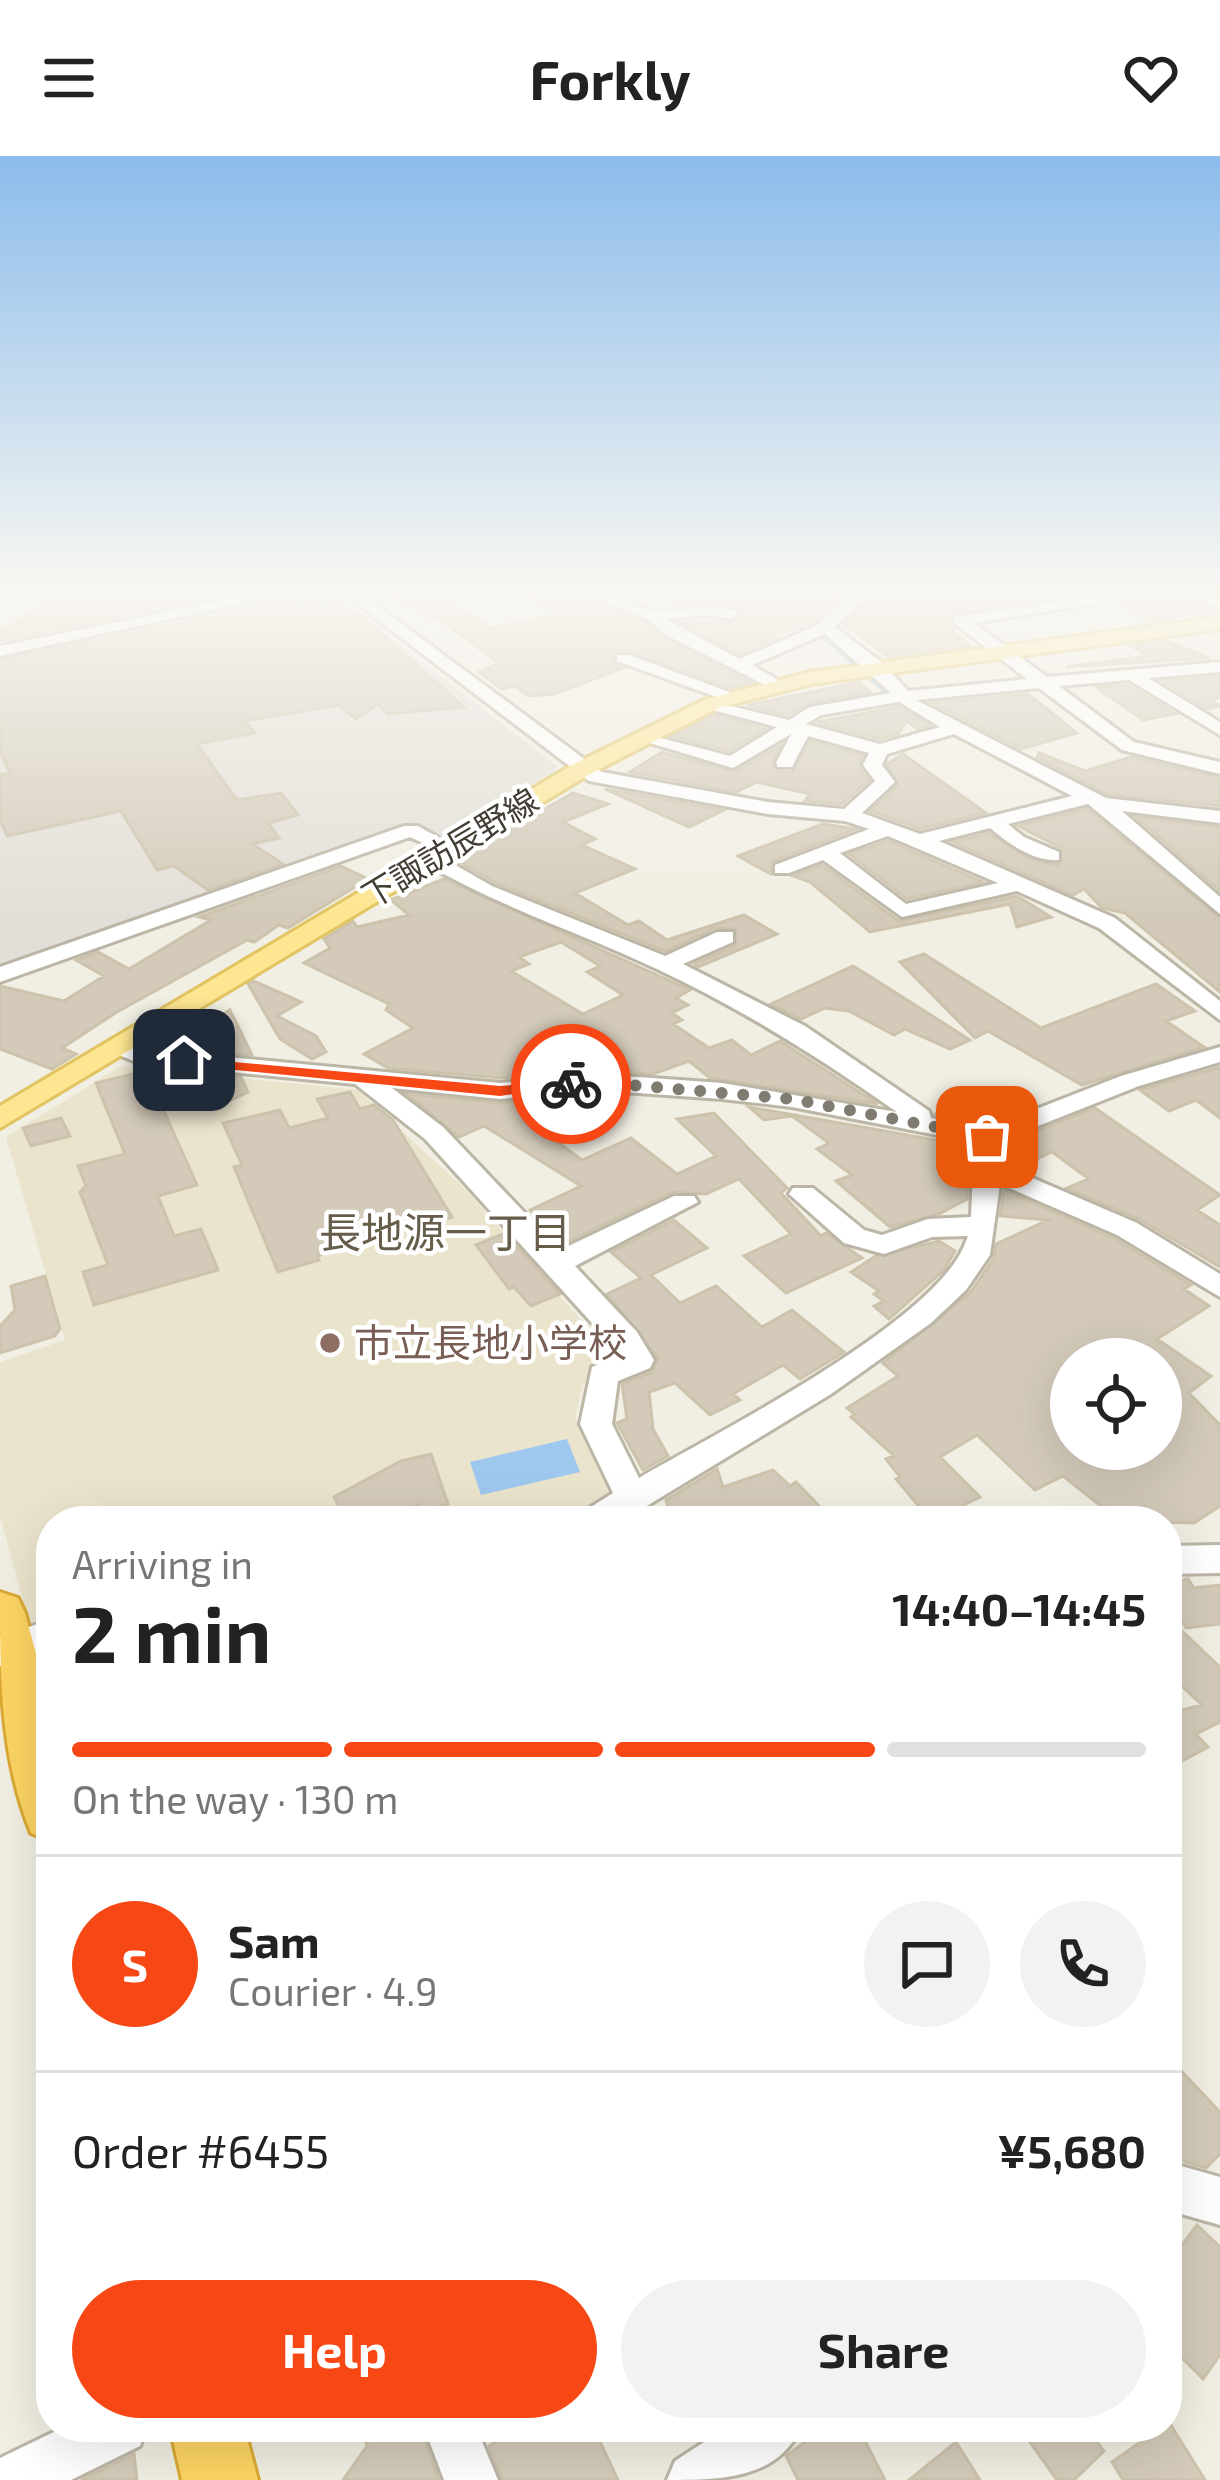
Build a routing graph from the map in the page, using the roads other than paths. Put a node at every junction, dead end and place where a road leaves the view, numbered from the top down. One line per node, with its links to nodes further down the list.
1 (493, 701): 15 (street)
2 (718, 701): 11 (main road, 下諏訪辰野線)
3 (725, 701): 8 (street)
4 (873, 701): 8 (street)
5 (911, 701): 9 (street)
6 (1072, 701): 14 (street)
7 (1174, 701): 10 (street)
8 (793, 728): 11 (street); 12 (street); 13 (street)
9 (953, 729): 12 (street); 16 (street)
10 (1220, 730)
11 (642, 738): 15 (main road, 下諏訪辰野線)
12 (880, 750): 17 (street)
13 (785, 763)
14 (1220, 768)
15 (582, 769): 17 (street); 23 (main road, 下諏訪辰野線)
16 (1096, 800): 18 (street); 19 (street); 27 (street)
17 (848, 815): 20 (street)
18 (1220, 818)
19 (993, 821): 21 (street); 24 (street)
20 (887, 829): 21 (street); 22 (street)
21 (919, 841): 26 (street)
22 (825, 852): 25 (street); 26 (street)
23 (439, 854): 29 (street); 30 (street); 32 (main road, 下諏訪辰野線)
24 (1052, 856)
25 (782, 869)
26 (1024, 883): 31 (street)
27 (1220, 908)
28 (725, 937): 29 (street)
29 (665, 964): 36 (street)
30 (0, 975)
31 (1220, 1013)
32 (119, 1048): 34 (street); 35 (main road, 下諏訪辰野線)
33 (1220, 1054): 37 (street)
34 (364, 1079): 36 (street); 41 (street)
35 (0, 1119)
36 (930, 1123): 37 (street)
37 (986, 1152): 40 (street); 42 (street)
38 (803, 1194): 40 (street)
39 (684, 1202): 41 (street)
40 (984, 1226): 43 (street)
41 (556, 1264): 43 (street)
42 (1220, 1287)
43 (632, 1498): 44 (street)
44 (619, 1506)
45 (1220, 1559): 46 (street)
46 (1182, 1560)
47 (15, 1637): 48 (highway)
48 (36, 1741)
49 (1182, 2190): 50 (street)
50 (1220, 2201)
51 (91, 2442): 55 (street)
52 (211, 2442): 56 (highway)
53 (457, 2442): 57 (street)
54 (753, 2442): 58 (street)
55 (14, 2480)
56 (220, 2480)
57 (471, 2480)
58 (694, 2480)

